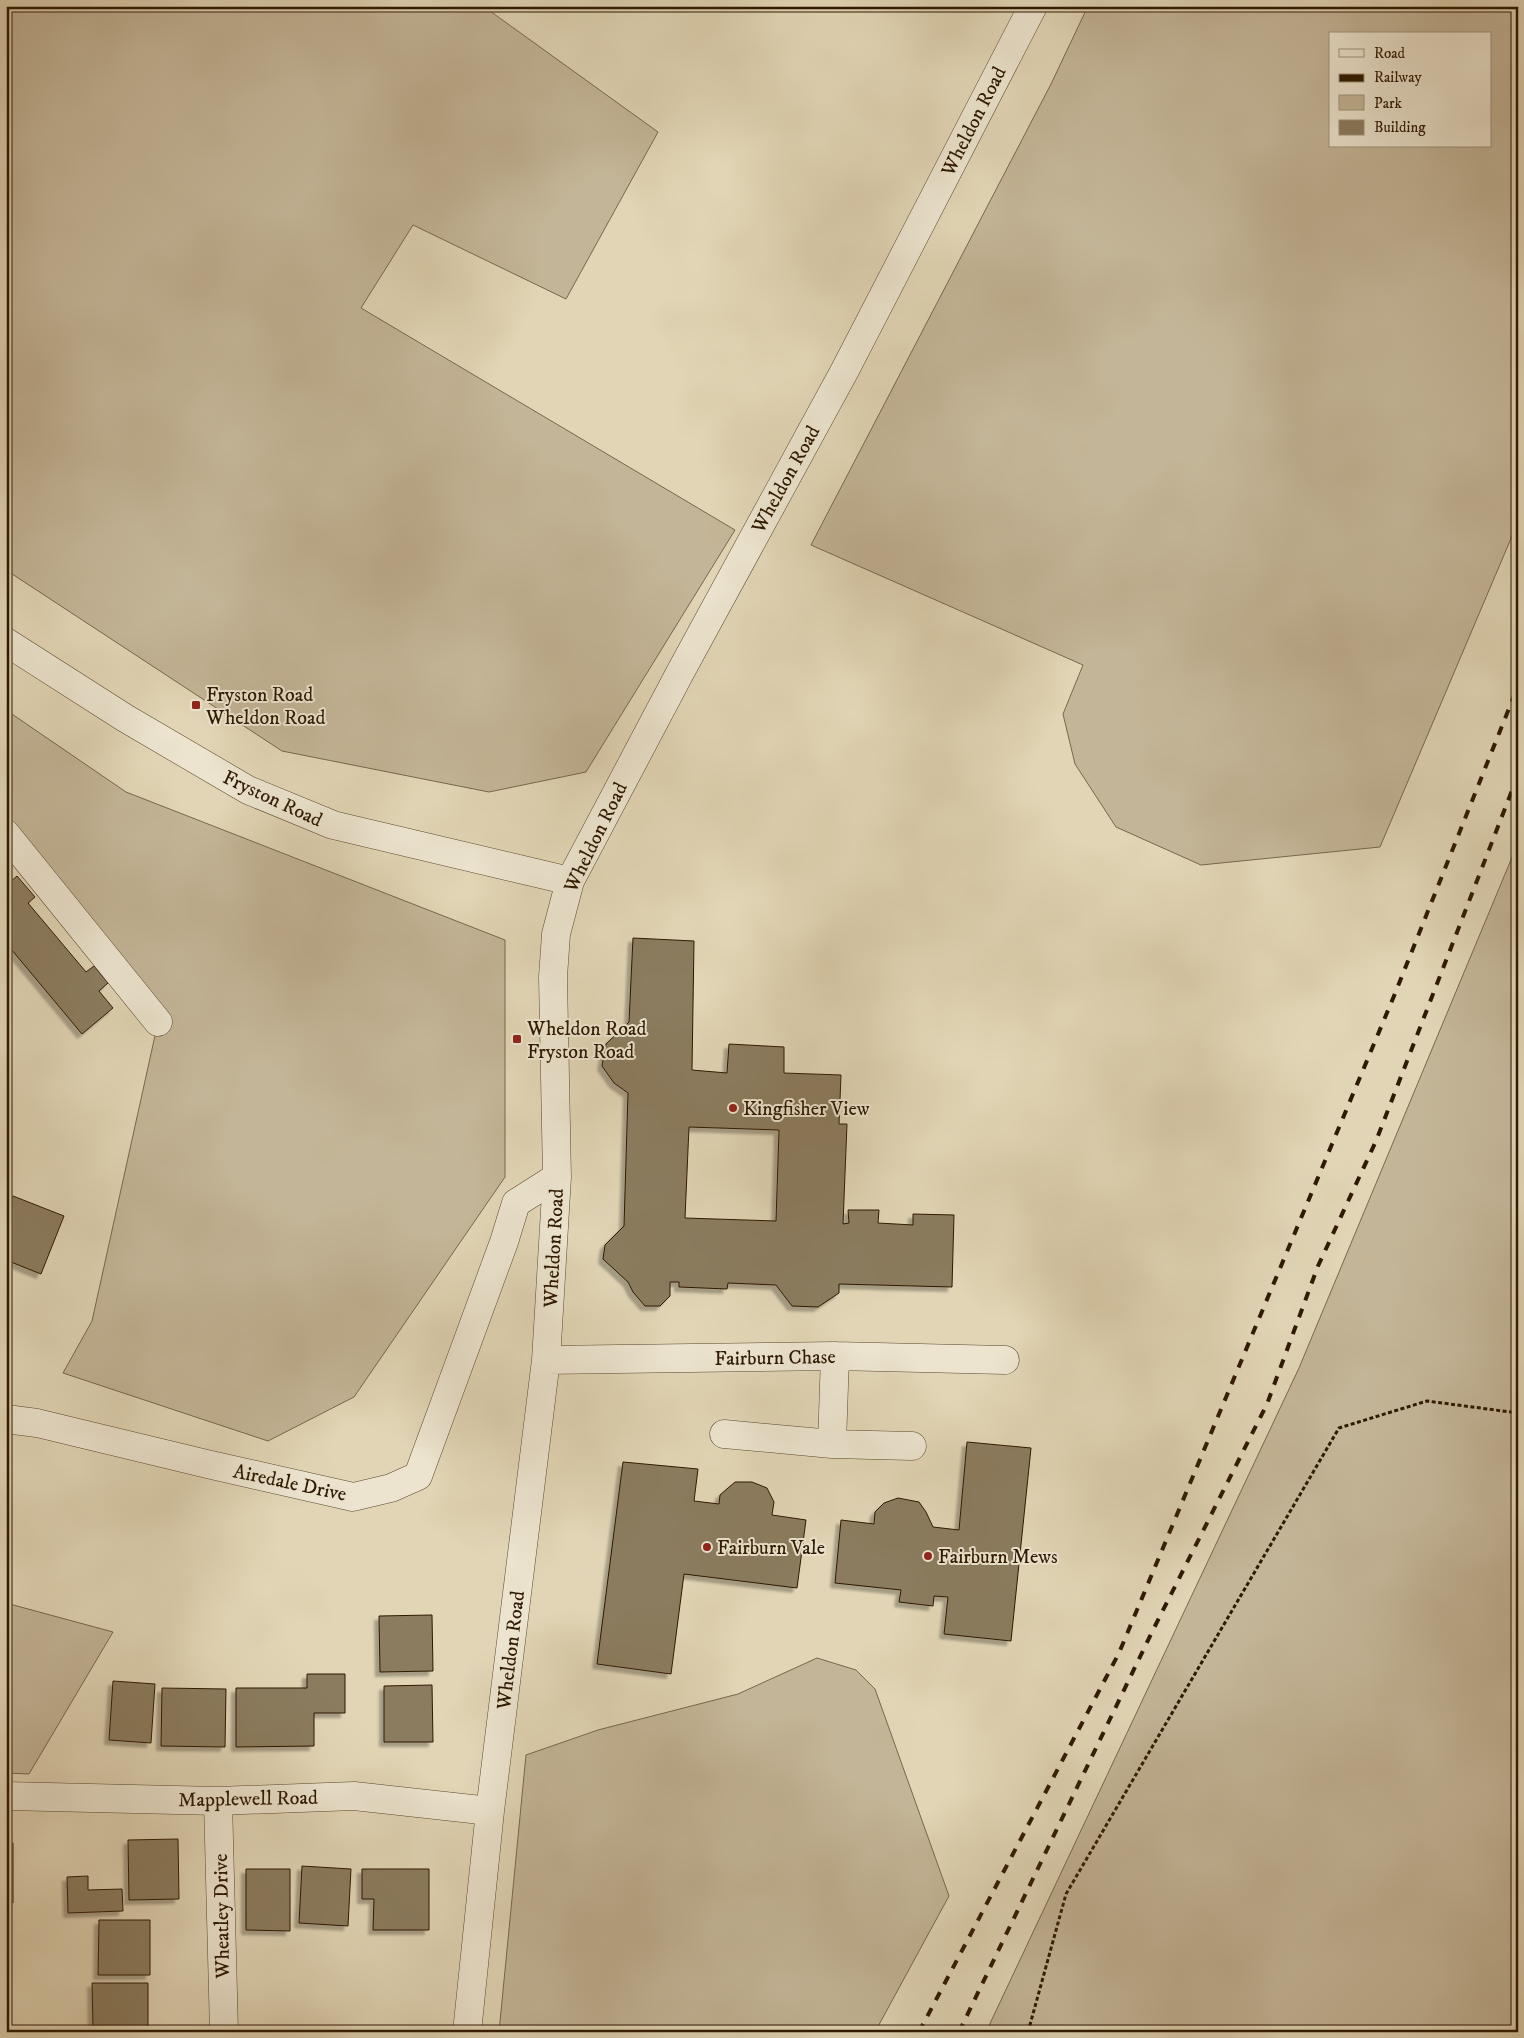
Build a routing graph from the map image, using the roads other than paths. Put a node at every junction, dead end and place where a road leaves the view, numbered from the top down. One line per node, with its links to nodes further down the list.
1 (1032, 6): 4 (street, Wheldon Road)
2 (6, 642): 4 (street, Fryston Road)
3 (6, 834): 5 (street)
4 (570, 881): 6 (street, Wheldon Road)
5 (158, 1022)
6 (557, 1177): 8 (street, Wheldon Road); 10 (street, Airedale Drive)
7 (835, 1356): 8 (street, Fairburn Chase); 9 (street, Fairburn Chase); 12 (street)
8 (546, 1360): 16 (street, Wheldon Road)
9 (1005, 1360)
10 (6, 1419)
11 (724, 1434): 12 (street)
12 (832, 1444): 13 (street)
13 (912, 1446)
14 (6, 1796): 15 (street, Mapplewell Road)
15 (218, 1801): 16 (street, Mapplewell Road); 17 (street, Wheatley Drive)
16 (490, 1811): 18 (street, Wheldon Road)
17 (224, 2032)
18 (467, 2032)

